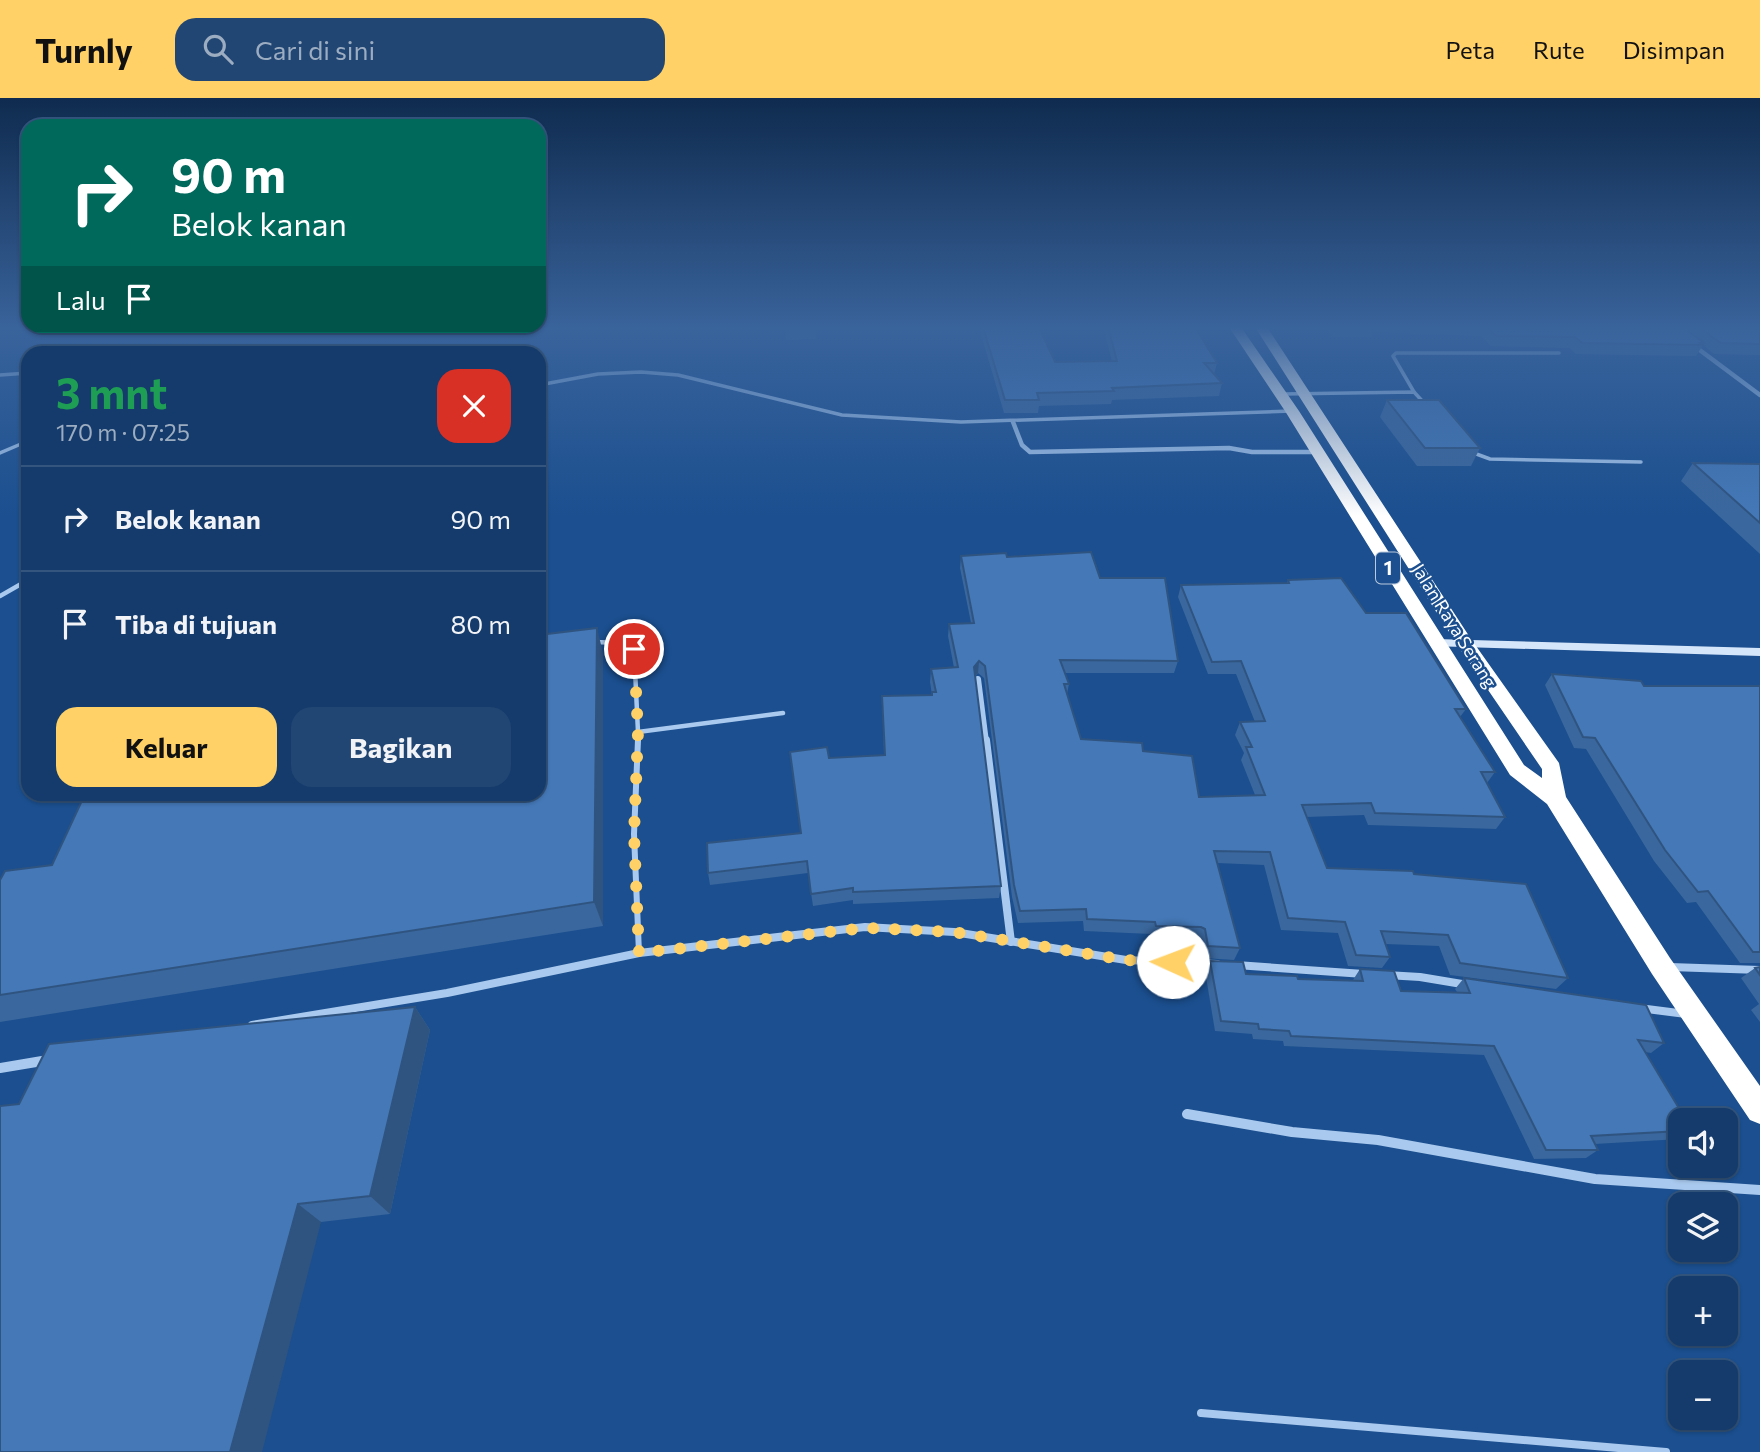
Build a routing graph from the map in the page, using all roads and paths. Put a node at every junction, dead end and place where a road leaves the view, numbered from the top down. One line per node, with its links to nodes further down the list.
1 (740, 390): 9 (lane)
2 (1276, 390): 6 (highway, Jalan Raya Serang / 1)
3 (1303, 390): 5 (highway, Jalan Raya Serang / 1)
4 (1414, 392): 5 (lane); 7 (lane)
5 (1305, 393): 6 (lane); 19 (highway, Jalan Raya Serang / 1)
6 (1278, 394): 8 (highway, Jalan Raya Serang / 1)
7 (1429, 408)
8 (1292, 411): 9 (lane); 12 (highway, Jalan Raya Serang / 1)
9 (1013, 422): 12 (street)
10 (21, 444): 13 (lane)
11 (1469, 450): 14 (lane)
12 (1315, 452): 18 (highway, Jalan Raya Serang / 1)
13 (0, 453)
14 (1641, 462)
15 (21, 584): 16 (lane)
16 (0, 596)
17 (590, 642): 23 (lane)
18 (1435, 643): 19 (street); 24 (highway, Jalan Raya Serang / 1)
19 (1465, 643): 20 (street); 24 (highway, Jalan Raya Serang / 1)
20 (1760, 652)
21 (978, 679): 25 (street)
22 (783, 713): 23 (lane)
23 (638, 732): 26 (lane)
24 (1555, 798): 27 (highway, Jalan Raya Serang / 1)
25 (1011, 942): 26 (street); 29 (street)
26 (639, 953): 32 (street)
27 (1661, 966): 28 (street); 31 (highway, Jalan Raya Serang / 1)
28 (1760, 971)
29 (1482, 987)
30 (1628, 1006): 31 (street)
31 (1695, 1015): 35 (highway, Jalan Raya Serang / 1)
32 (239, 1027)
33 (59, 1059): 34 (street)
34 (0, 1068)
35 (1760, 1110)
36 (1187, 1114): 37 (street)
37 (1760, 1190)
38 (1201, 1413): 39 (lane)
39 (1666, 1452)

